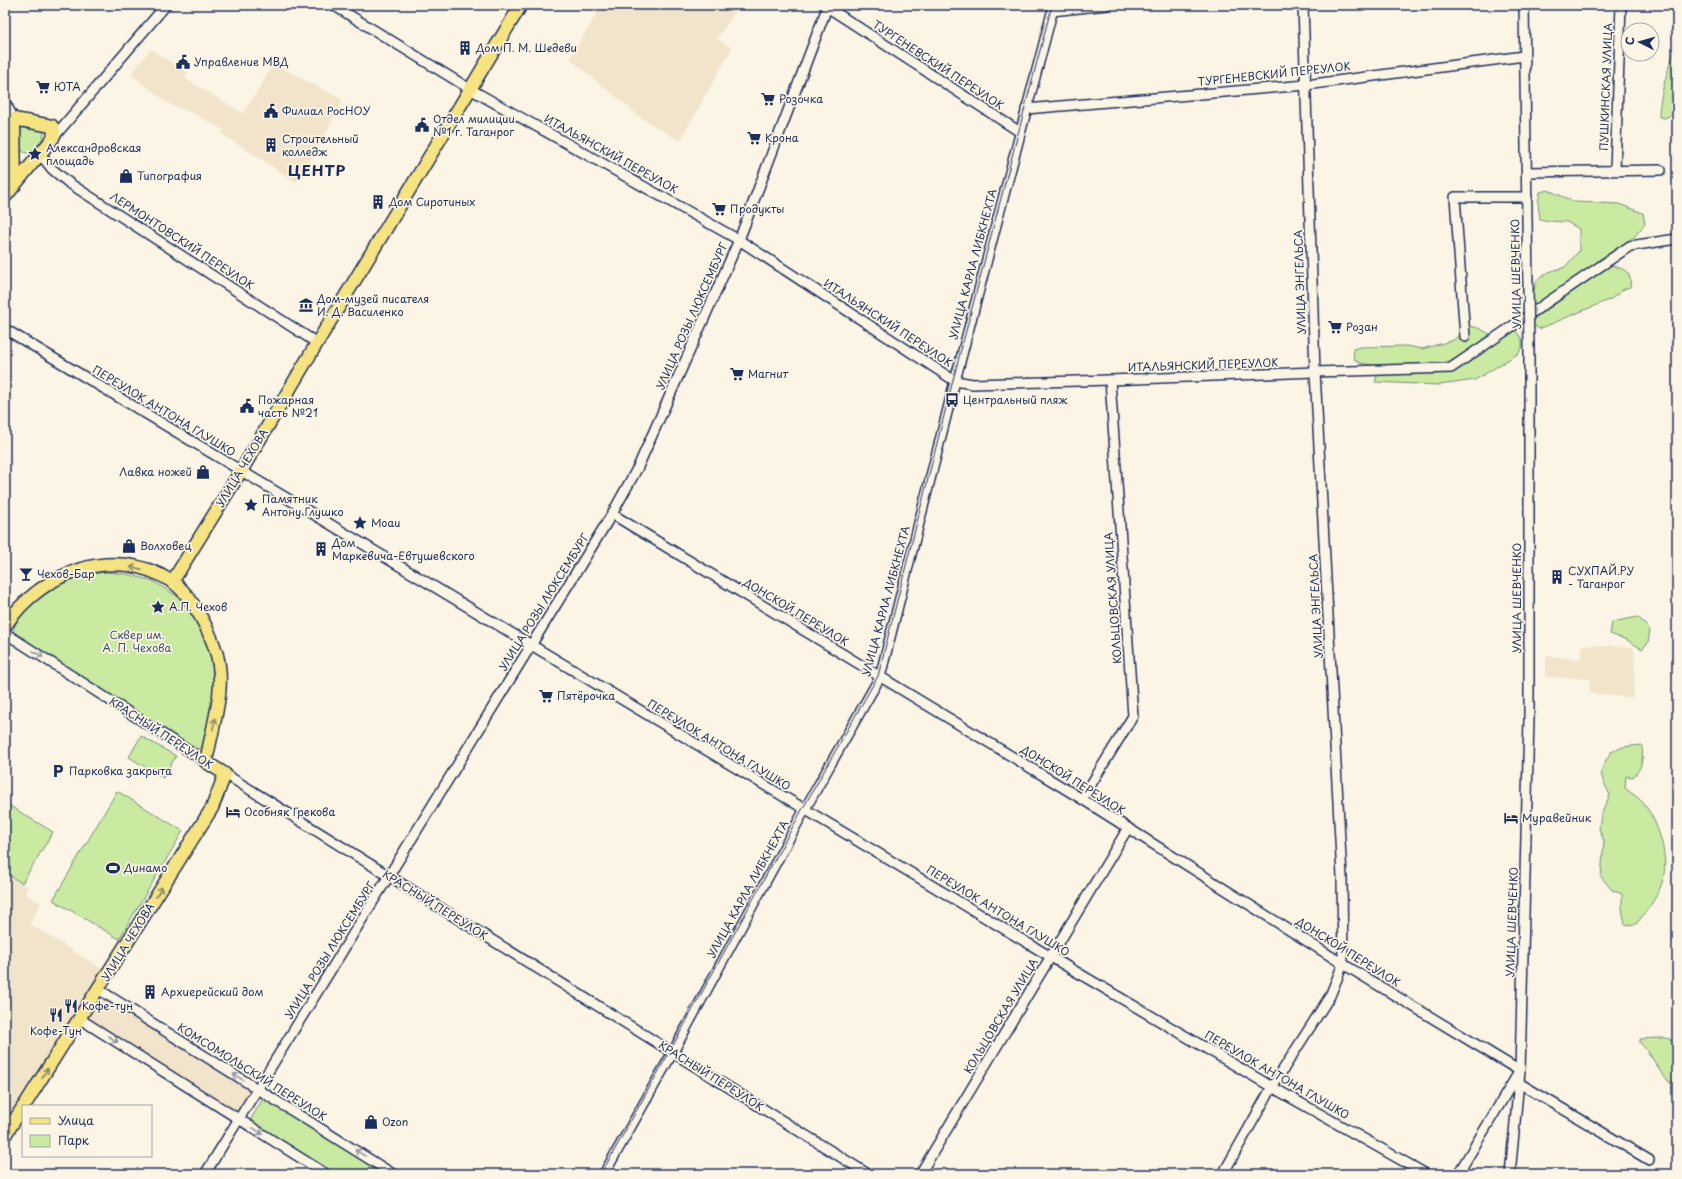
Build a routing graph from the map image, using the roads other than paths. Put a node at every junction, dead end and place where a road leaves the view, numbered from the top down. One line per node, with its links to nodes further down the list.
1 (166, 5): 16 (street)
2 (333, 5): 12 (street, ИТАЛЬЯНСКИЙ ПЕРЕУЛОК)
3 (521, 5): 12 (main road, УЛИЦА ЧЕХОВА)
4 (1107, 5): 9 (street)
5 (1303, 5): 11 (street, УЛИЦА ЭНГЕЛЬСА)
6 (1524, 5): 10 (street, УЛИЦА ШЕВЧЕНКО)
7 (1621, 5): 22 (street, ПУШКИНСКАЯ УЛИЦА)
8 (827, 6): 18 (street, ТУРГЕНЕВСКИЙ ПЕРЕУЛОК); 29 (street, УЛИЦА РОЗЫ ЛЮКСЕМБУРГ)
9 (1053, 8): 14 (street, УЛИЦА КАРЛА ЛИБКНЕХТА)
10 (1524, 56): 11 (street, ТУРГЕНЕВСКИЙ ПЕРЕУЛОК); 24 (street, УЛИЦА ШЕВЧЕНКО)
11 (1306, 85): 14 (street, ТУРГЕНЕВСКИЙ ПЕРЕУЛОК); 33 (street, УЛИЦА ЭНГЕЛЬСА)
12 (470, 89): 29 (street, ИТАЛЬЯНСКИЙ ПЕРЕУЛОК); 32 (main road, УЛИЦА ЧЕХОВА)
13 (5, 102): 15 (street)
14 (1026, 109): 18 (street, УЛИЦА КАРЛА ЛИБКНЕХТА)
15 (14, 119): 17 (main road); 20 (main road)
16 (67, 122): 17 (street); 19 (street)
17 (47, 124): 19 (main road)
18 (1020, 132): 35 (street, УЛИЦА КАРЛА ЛИБКНЕХТА)
19 (53, 138): 21 (main road)
20 (16, 155): 21 (main road); 25 (main road)
21 (37, 158): 25 (main road); 32 (street, ЛЕРМОНТОВСКИЙ ПЕРЕУЛОК)
22 (1616, 170): 23 (street); 24 (street)
23 (1661, 170)
24 (1527, 172): 27 (street, УЛИЦА ШЕВЧЕНКО)
25 (15, 185): 26 (main road)
26 (5, 197)
27 (1527, 197): 31 (street); 54 (street, УЛИЦА ШЕВЧЕНКО, bridge)
28 (1677, 239): 33 (street, ИТАЛЬЯНСКИЙ ПЕРЕУЛОК)
29 (739, 240): 35 (street, ИТАЛЬЯНСКИЙ ПЕРЕУЛОК); 37 (street, УЛИЦА РОЗЫ ЛЮКСЕМБУРГ)
30 (5, 329): 36 (street, ПЕРЕУЛОК АНТОНА ГЛУШКО)
31 (1465, 337)
32 (317, 343): 36 (main road, УЛИЦА ЧЕХОВА)
33 (1315, 372): 34 (street, ИТАЛЬЯНСКИЙ ПЕРЕУЛОК); 50 (street, УЛИЦА ЭНГЕЛЬСА)
34 (1110, 380): 35 (street, ИТАЛЬЯНСКИЙ ПЕРЕУЛОК); 45 (street, КОЛЬЦОВСКАЯ УЛИЦА)
35 (955, 381): 42 (street, УЛИЦА КАРЛА ЛИБКНЕХТА)
36 (241, 471): 38 (main road, УЛИЦА ЧЕХОВА); 41 (street, ПЕРЕУЛОК АНТОНА ГЛУШКО)
37 (612, 514): 41 (street, УЛИЦА РОЗЫ ЛЮКСЕМБУРГ); 42 (street, ДОНСКОЙ ПЕРЕУЛОК)
38 (172, 582): 39 (main road, one-way to 39); 43 (main road, one-way to 38)
39 (5, 626)
40 (5, 634): 43 (street, КРАСНЫЙ ПЕРЕУЛОК, one-way to 43)
41 (531, 646): 46 (street, ПЕРЕУЛОК АНТОНА ГЛУШКО); 48 (street, УЛИЦА РОЗЫ ЛЮКСЕМБУРГ)
42 (880, 677): 45 (street, ДОНСКОЙ ПЕРЕУЛОК); 46 (street, УЛИЦА КАРЛА ЛИБКНЕХТА)
43 (206, 762): 44 (main road, КРАСНЫЙ ПЕРЕУЛОК)
44 (225, 774): 48 (street, КРАСНЫЙ ПЕРЕУЛОК); 51 (main road, УЛИЦА ЧЕХОВА, one-way to 44)
45 (1082, 799): 47 (street, ДОНСКОЙ ПЕРЕУЛОК)
46 (805, 810): 49 (street, ПЕРЕУЛОК АНТОНА ГЛУШКО); 53 (street, УЛИЦА КАРЛА ЛИБКНЕХТА)
47 (1128, 828): 49 (street, КОЛЬЦОВСКАЯ УЛИЦА); 50 (street, ДОНСКОЙ ПЕРЕУЛОК)
48 (389, 876): 53 (street, КРАСНЫЙ ПЕРЕУЛОК); 57 (street, УЛИЦА РОЗЫ ЛЮКСЕМБУРГ)
49 (1051, 957): 56 (street, ПЕРЕУЛОК АНТОНА ГЛУШКО); 68 (street, КОЛЬЦОВСКАЯ УЛИЦА)
50 (1343, 964): 54 (street, ДОНСКОЙ ПЕРЕУЛОК); 56 (street, УЛИЦА ЭНГЕЛЬСА)
51 (98, 989): 52 (main road, УЛИЦА ЧЕХОВА); 57 (street, КОМСОМОЛЬСКИЙ ПЕРЕУЛОК, one-way to 51)
52 (80, 1019): 58 (main road, УЛИЦА ЧЕХОВА, one-way to 52); 60 (street, one-way to 60)
53 (673, 1052): 66 (street, УЛИЦА КАРЛА ЛИБКНЕХТА); 67 (street, КРАСНЫЙ ПЕРЕУЛОК)
54 (1520, 1070): 55 (street); 71 (street, УЛИЦА ШЕВЧЕНКО)
55 (1519, 1083): 62 (street); 72 (street)
56 (1272, 1087): 69 (street, УЛИЦА ЭНГЕЛЬСА); 70 (street, ПЕРЕУЛОК АНТОНА ГЛУШКО)
57 (258, 1089): 60 (street, УЛИЦА РОЗЫ ЛЮКСЕМБУРГ); 65 (street, КОМСОМОЛЬСКИЙ ПЕРЕУЛОК, one-way to 57)
58 (24, 1105)
59 (22, 1109): 61 (main road, УЛИЦА ЧЕХОВА)
60 (239, 1119): 63 (street, УЛИЦА РОЗЫ ЛЮКСЕМБУРГ); 64 (street, one-way to 64)
61 (5, 1135)
62 (1649, 1160)
63 (205, 1174)
64 (326, 1174)
65 (393, 1174)
66 (604, 1174)
67 (868, 1174)
68 (920, 1174)
69 (1223, 1174)
70 (1426, 1174)
71 (1458, 1174)
72 (1510, 1174)

